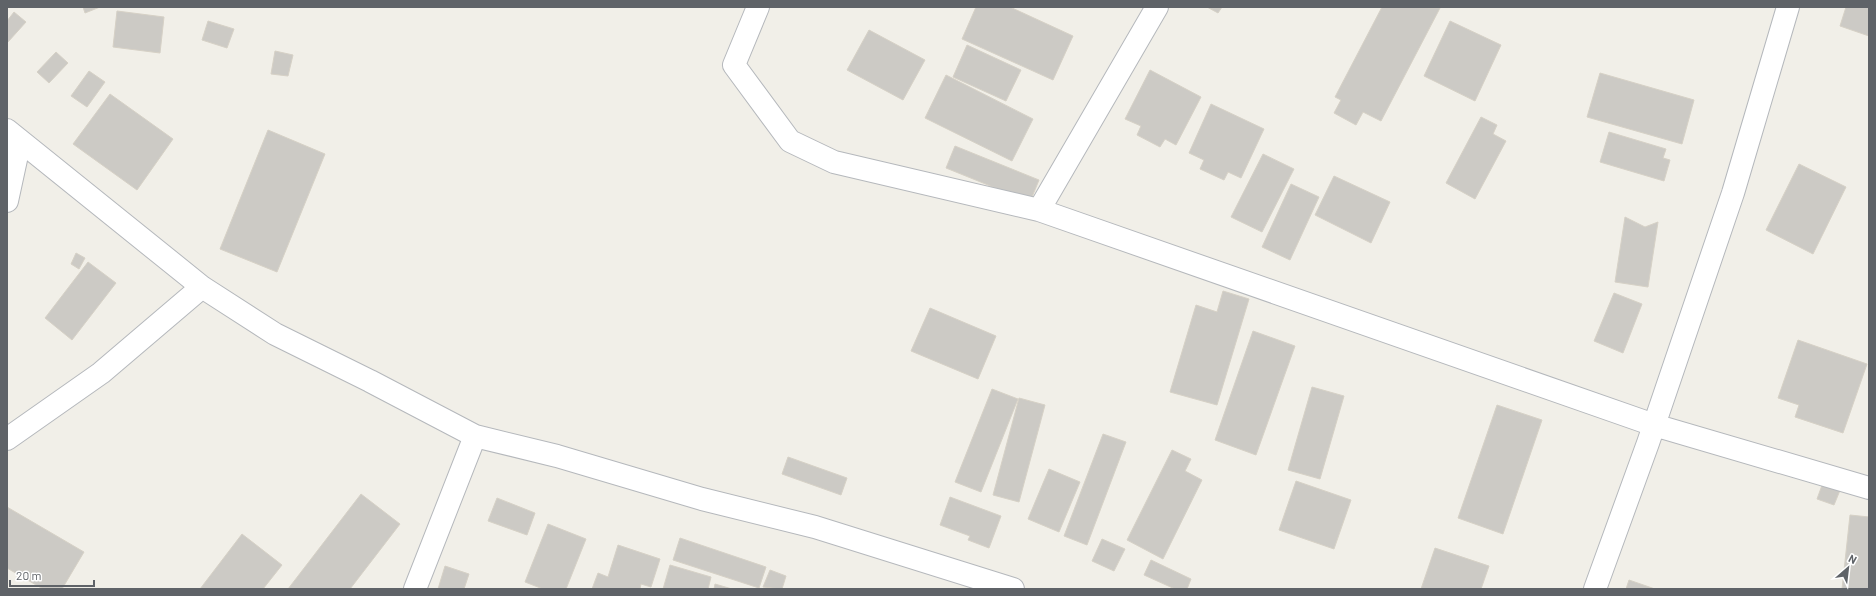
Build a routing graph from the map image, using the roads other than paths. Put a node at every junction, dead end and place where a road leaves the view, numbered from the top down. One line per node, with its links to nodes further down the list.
1 (758, 7): 6 (street)
2 (1156, 7): 6 (street)
3 (1788, 7): 8 (street)
4 (13, 136): 5 (street); 7 (street)
5 (7, 201)
6 (1039, 210): 8 (street)
7 (202, 287): 9 (street); 10 (street)
8 (1654, 425): 11 (street); 14 (street)
9 (475, 436): 12 (street); 13 (street)
10 (7, 439)
11 (1869, 488)
12 (415, 589)
13 (1013, 589)
14 (1595, 589)

